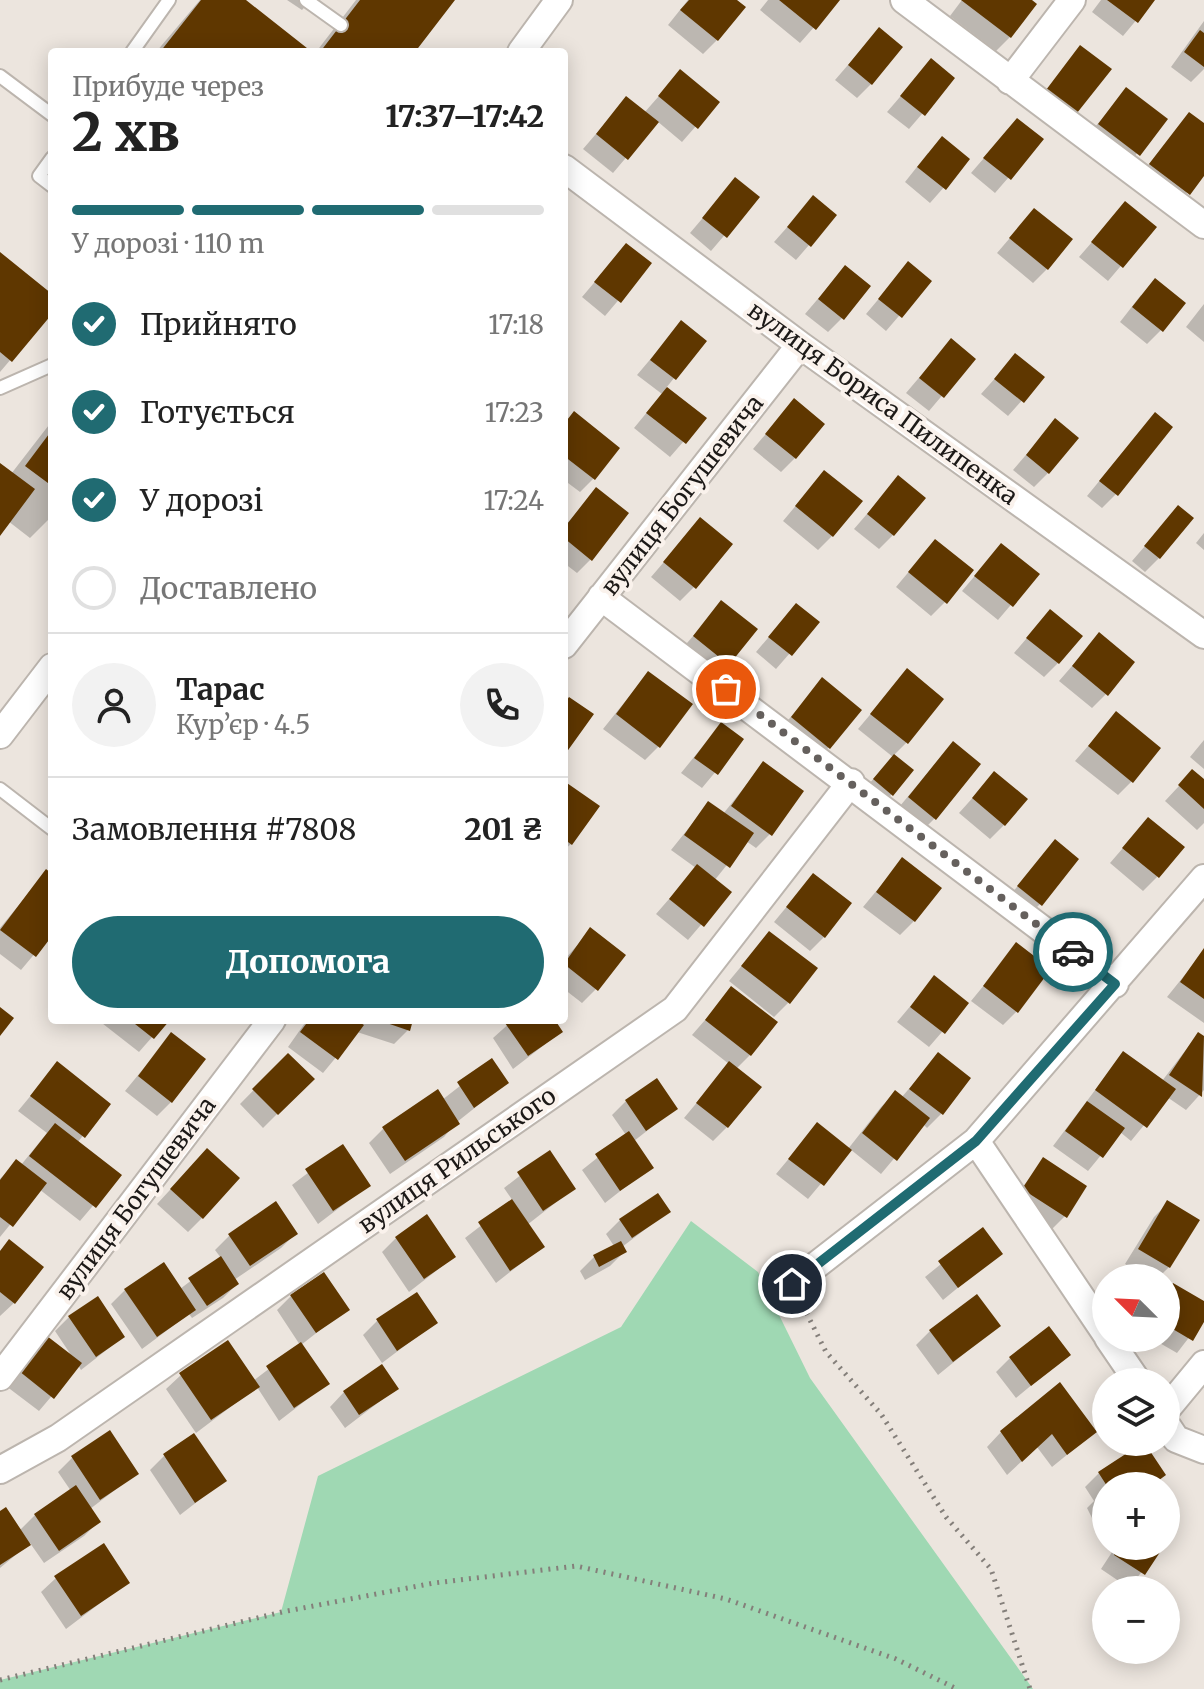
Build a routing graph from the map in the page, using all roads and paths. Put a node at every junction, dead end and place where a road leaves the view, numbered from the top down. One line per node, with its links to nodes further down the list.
1 (169, 0): 7 (lane)
2 (306, 0): 6 (lane)
3 (559, 0): 8 (street)
4 (904, 0): 10 (street)
5 (1072, 0): 10 (street)
6 (341, 25)
7 (135, 48)
8 (524, 48)
9 (0, 76): 11 (lane)
10 (1010, 81): 15 (street)
11 (48, 112)
12 (48, 164): 14 (lane)
13 (568, 171): 16 (street, вулиця Бориса Пилипенка)
14 (48, 183)
15 (1204, 225)
16 (800, 345): 19 (street, вулиця Богушевича); 20 (street, вулиця Бориса Пилипенка)
17 (48, 367): 18 (lane)
18 (0, 388)
19 (601, 597): 21 (street, вулиця Богушевича); 24 (street)
20 (1204, 635)
21 (568, 640)
22 (48, 672): 23 (street)
23 (0, 735)
24 (851, 782): 28 (street); 38 (street, вулиця Рильського)
25 (0, 789): 26 (lane)
26 (48, 826)
27 (1204, 878): 28 (street)
28 (1115, 984): 30 (street)
29 (269, 1024): 34 (street, вулиця Богушевича)
30 (976, 1141): 31 (street); 32 (street)
31 (792, 1284): 41 (path)
32 (1092, 1314)
33 (1204, 1364): 35 (street)
34 (0, 1377)
35 (1180, 1393)
36 (1180, 1441): 37 (street)
37 (1204, 1450)
38 (0, 1470)
39 (0, 1680): 40 (path)
40 (957, 1689)
41 (1030, 1689)

